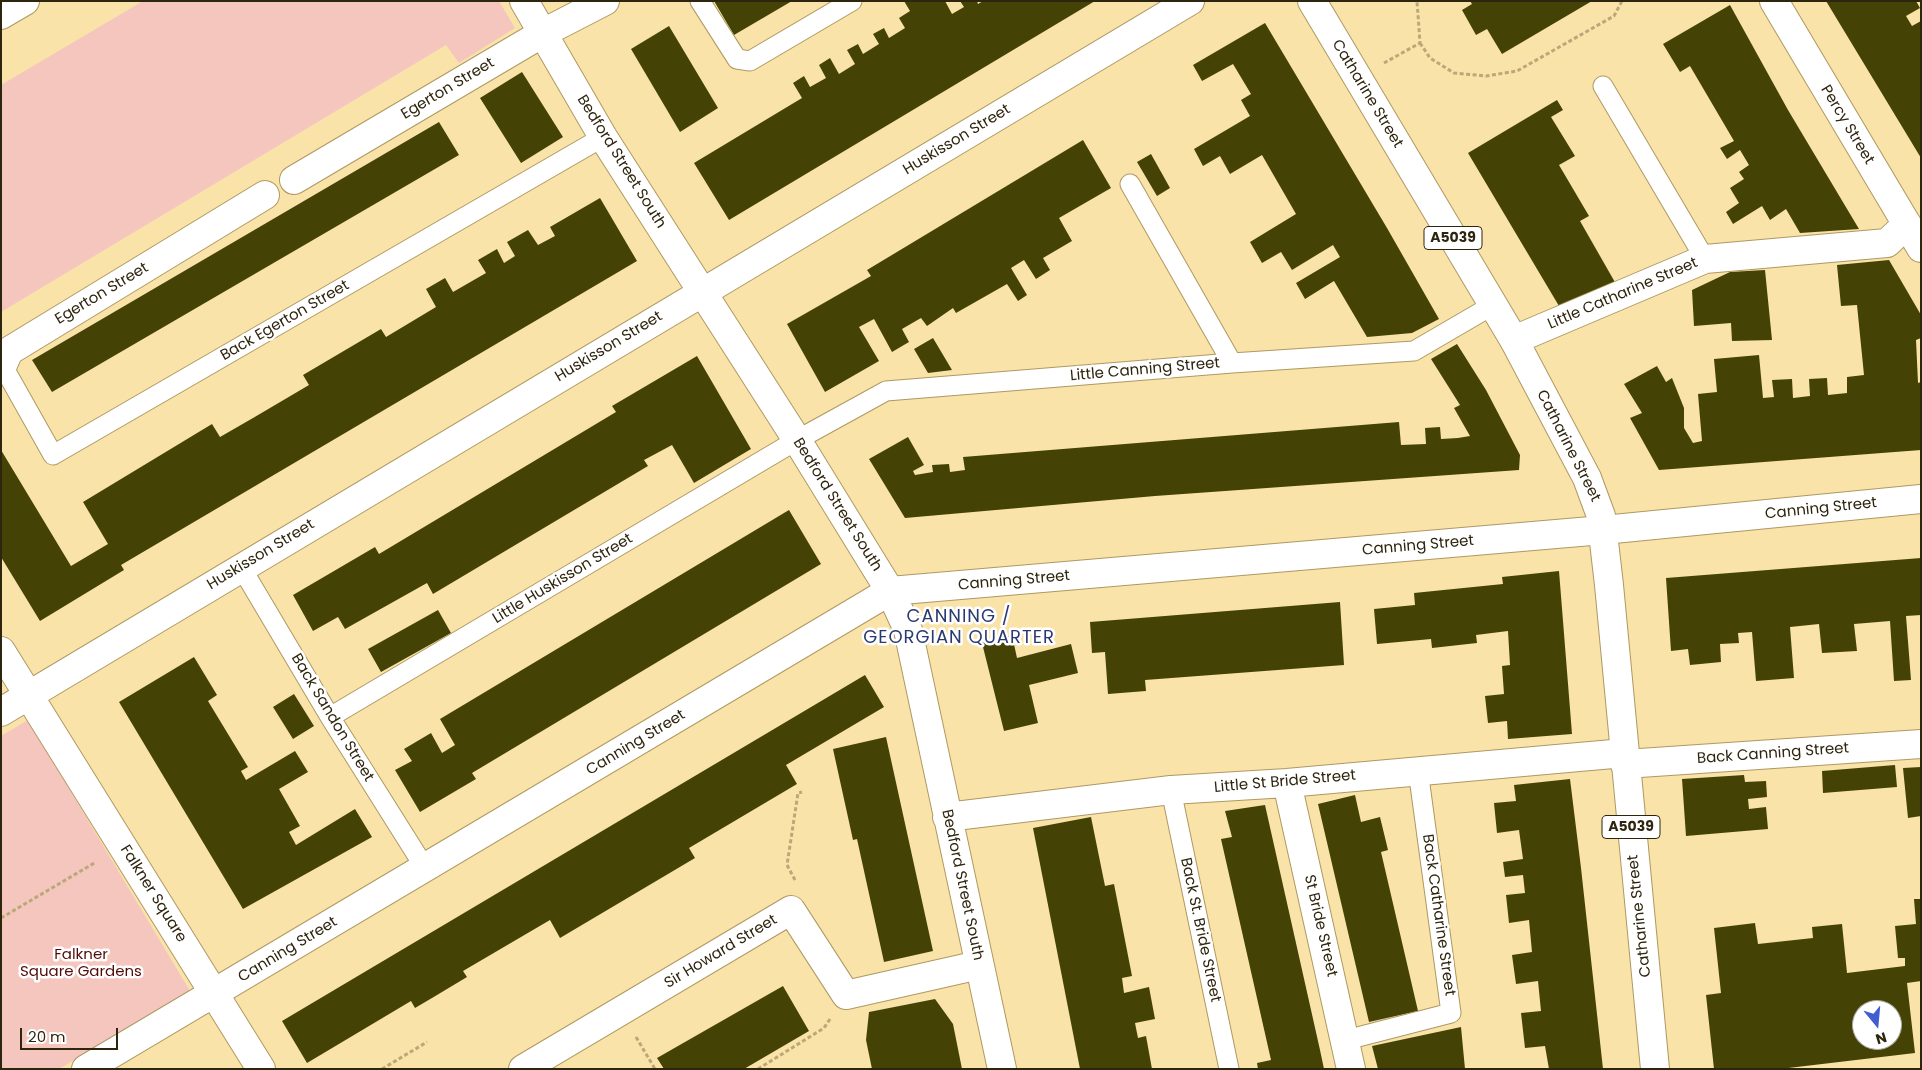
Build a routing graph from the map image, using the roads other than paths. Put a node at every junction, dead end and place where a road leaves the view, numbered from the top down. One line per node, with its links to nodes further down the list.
1 (25, 1): 9 (main road)
2 (524, 1): 10 (main road, Bedford Street South)
3 (605, 1): 10 (main road, Egerton Street)
4 (700, 1): 5 (lane)
5 (852, 1)
6 (1190, 1): 19 (main road, Huskisson Street)
7 (1312, 1): 20 (main road, Catharine Street / A5039)
8 (1774, 1): 16 (main road, Percy Street)
9 (1, 16)
10 (543, 33): 12 (main road, Bedford Street South); 13 (main road, Egerton Street)
11 (1604, 86): 18 (lane)
12 (603, 137): 19 (main road, Bedford Street South); 23 (lane, Back Egerton Street)
13 (294, 180)
14 (1130, 184): 22 (lane)
15 (265, 195): 23 (main road, Egerton Street)
16 (1907, 224): 17 (main road, Percy Street); 18 (main road, Little Catharine Street)
17 (1921, 248)
18 (1705, 259): 21 (main road, Little Catharine Street)
19 (702, 292): 24 (main road, Bedford Street South); 27 (main road, Huskisson Street)
20 (1493, 305): 21 (main road, Catharine Street / A5039); 22 (lane, Little Canning Street)
21 (1514, 340): 26 (main road, Catharine Street / A5039)
22 (1232, 363): 24 (lane, Little Canning Street)
23 (2, 369)
24 (797, 440): 28 (main road, Bedford Street South); 32 (lane, Little Huskisson Street)
25 (1921, 499): 26 (main road, Canning Street)
26 (1603, 530): 28 (main road, Canning Street); 34 (main road, Catharine Street / A5039)
27 (242, 566): 30 (main road, Huskisson Street); 32 (lane, Back Sandon Street)
28 (890, 591): 38 (main road, Bedford Street South); 39 (main road, Canning Street)
29 (1, 651): 30 (main road, Falkner Square)
30 (29, 696): 31 (main road); 41 (main road, Falkner Square)
31 (1, 712)
32 (330, 717): 39 (lane, Back Sandon Street)
33 (1921, 744): 34 (main road, Back Canning Street)
34 (1625, 758): 35 (main road, Little St Bride Street); 49 (main road, Catharine Street / A5039)
35 (1418, 770): 36 (main road, Little St Bride Street); 42 (lane, Back Catharine Street)
36 (1288, 783): 37 (main road, Little St Bride Street); 42 (main road, St Bride Street)
37 (1171, 790): 38 (main road, Little St Bride Street); 47 (lane, Back St. Bride Street)
38 (947, 817): 40 (main road, Bedford Street South)
39 (425, 868): 41 (main road, Canning Street)
40 (979, 965): 45 (main road, Sir Howard Street); 46 (main road, Bedford Street South)
41 (215, 993): 43 (main road); 44 (main road, Falkner Square)
42 (1346, 1040): 48 (main road, St Bride Street)
43 (86, 1069)
44 (261, 1069)
45 (523, 1069)
46 (1002, 1069)
47 (1229, 1069)
48 (1351, 1069)
49 (1655, 1069)

